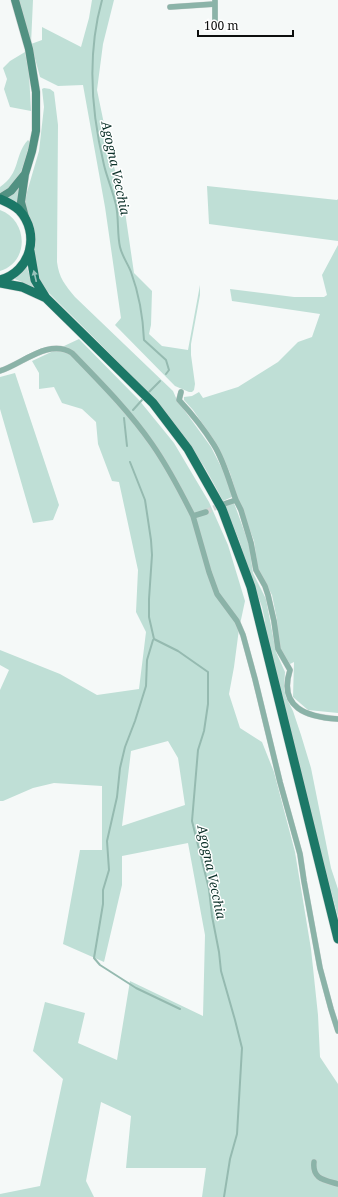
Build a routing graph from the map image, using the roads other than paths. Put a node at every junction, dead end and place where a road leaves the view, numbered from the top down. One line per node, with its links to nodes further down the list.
1 (16, 0): 5 (street)
2 (215, 2): 3 (street); 4 (street)
3 (170, 6)
4 (215, 25)
5 (25, 174): 6 (street); 7 (street)
6 (0, 199): 7 (main road)
7 (26, 218): 8 (main road)
8 (30, 251): 9 (main road); 10 (main road, one-way to 8)
9 (0, 281): 10 (main road)
10 (46, 298): 18 (main road)
11 (0, 371): 16 (street)
12 (181, 392): 13 (street)
13 (236, 500): 14 (street); 17 (street)
14 (224, 504)
15 (206, 512): 16 (street)
16 (193, 516): 19 (street)
17 (338, 718)
18 (338, 939)
19 (338, 1031)
20 (314, 1162): 21 (street)
21 (338, 1184)

